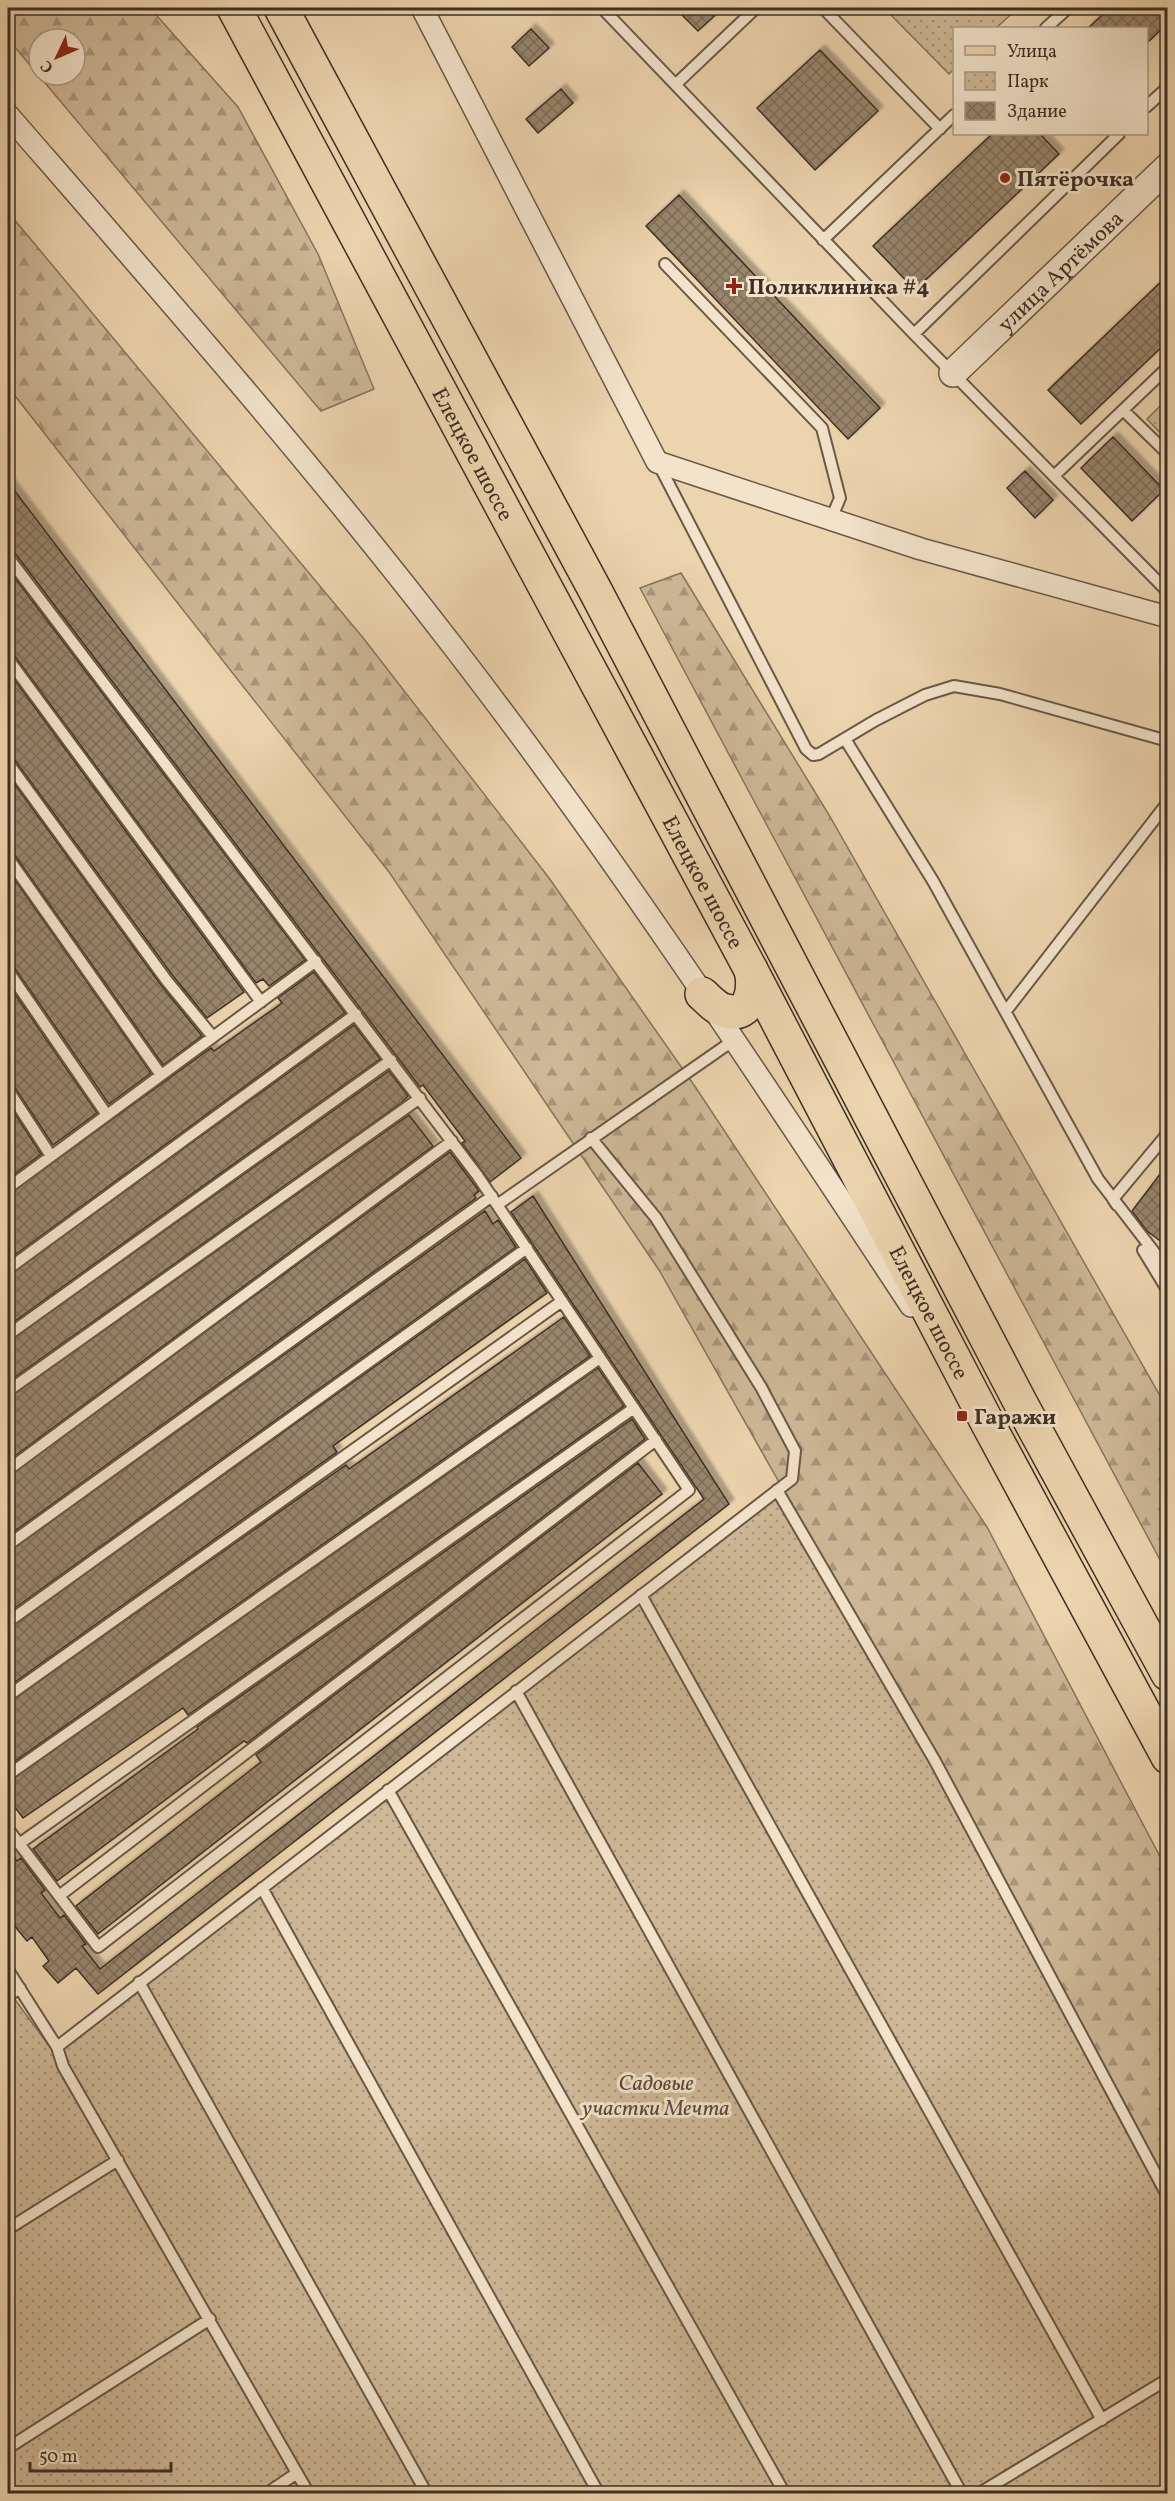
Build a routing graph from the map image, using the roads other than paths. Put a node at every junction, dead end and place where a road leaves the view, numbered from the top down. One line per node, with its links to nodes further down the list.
1 (234, 8): 37 (main road, Елецкое шоссе)
2 (281, 8): 73 (main road, Елецкое шоссе)
3 (422, 8): 24 (street)
4 (602, 8): 9 (lane)
5 (756, 8): 9 (lane)
6 (823, 8): 14 (lane)
7 (1068, 8): 8 (lane)
8 (1047, 27)
9 (676, 84): 17 (lane)
10 (1167, 87): 11 (lane)
11 (1148, 105)
12 (8, 115): 39 (street)
13 (953, 116): 14 (lane)
14 (940, 129): 17 (lane)
15 (1113, 136): 19 (lane)
16 (1167, 167): 21 (street, улица Артёмова)
17 (823, 240): 19 (lane)
18 (665, 264): 26 (lane)
19 (914, 334): 21 (lane)
20 (1167, 367): 22 (lane)
21 (953, 374): 25 (lane)
22 (1123, 410): 23 (lane); 25 (lane)
23 (1167, 454)
24 (657, 462): 26 (street); 31 (lane)
25 (1055, 475): 28 (lane)
26 (831, 519): 29 (street)
27 (8, 557): 36 (lane)
28 (1167, 592)
29 (1167, 617)
30 (8, 659): 40 (lane)
31 (845, 739): 32 (lane); 41 (lane)
32 (1167, 741)
33 (8, 763): 43 (lane)
34 (1167, 802): 41 (lane)
35 (8, 858): 46 (lane)
36 (316, 961): 40 (lane); 42 (lane)
37 (752, 970): 39 (main road); 66 (main road, Елецкое шоссе)
38 (8, 971): 49 (lane)
39 (702, 994): 44 (street)
40 (261, 1002): 43 (lane)
41 (1006, 1011): 55 (lane)
42 (356, 1014): 45 (lane); 58 (lane)
43 (213, 1037): 46 (lane)
44 (734, 1040): 51 (lane); 66 (street)
45 (391, 1060): 48 (lane); 62 (lane)
46 (161, 1075): 49 (lane)
47 (8, 1090): 53 (lane)
48 (420, 1098): 52 (lane); 64 (lane)
49 (107, 1115): 53 (lane)
50 (1167, 1133): 55 (lane)
51 (591, 1138): 56 (lane); 69 (lane)
52 (452, 1141): 56 (lane); 68 (lane)
53 (51, 1156): 54 (lane)
54 (8, 1188)
55 (1113, 1199): 59 (lane); 60 (lane)
56 (495, 1201): 57 (lane); 70 (lane)
57 (527, 1248): 61 (lane); 72 (lane)
58 (8, 1269)
59 (1167, 1270)
60 (1167, 1291)
61 (562, 1301): 63 (lane); 75 (lane)
62 (8, 1335)
63 (600, 1358): 65 (lane); 77 (lane)
64 (8, 1391)
65 (634, 1408): 67 (lane); 80 (lane)
66 (987, 1422): 76 (main road, Елецкое шоссе)
67 (656, 1440): 82 (lane); 82 (lane)
68 (8, 1470)
69 (777, 1490): 71 (lane); 89 (lane)
70 (8, 1545)
71 (641, 1595): 74 (lane); 93 (lane)
72 (8, 1622)
73 (1167, 1674)
74 (516, 1692): 78 (lane); 101 (lane)
75 (8, 1696)
76 (1167, 1756)
77 (8, 1775)
78 (388, 1790): 81 (lane); 100 (lane)
79 (8, 1829): 80 (lane)
80 (19, 1844): 82 (lane)
81 (262, 1888): 84 (lane); 99 (lane)
82 (59, 1896)
83 (8, 1970): 85 (lane)
84 (139, 1982): 87 (lane); 98 (lane)
85 (20, 1988): 86 (lane); 87 (lane)
86 (8, 1995)
87 (57, 2047): 88 (lane)
88 (117, 2160): 90 (lane); 91 (lane)
89 (1167, 2197)
90 (8, 2229)
91 (210, 2319): 94 (lane); 95 (lane)
92 (1167, 2379): 93 (lane)
93 (1102, 2420): 102 (lane)
94 (8, 2448)
95 (297, 2473): 96 (lane); 97 (lane)
96 (266, 2493)
97 (309, 2493)
98 (427, 2493)
99 (599, 2493)
100 (785, 2493)
101 (962, 2493)
102 (978, 2493)

